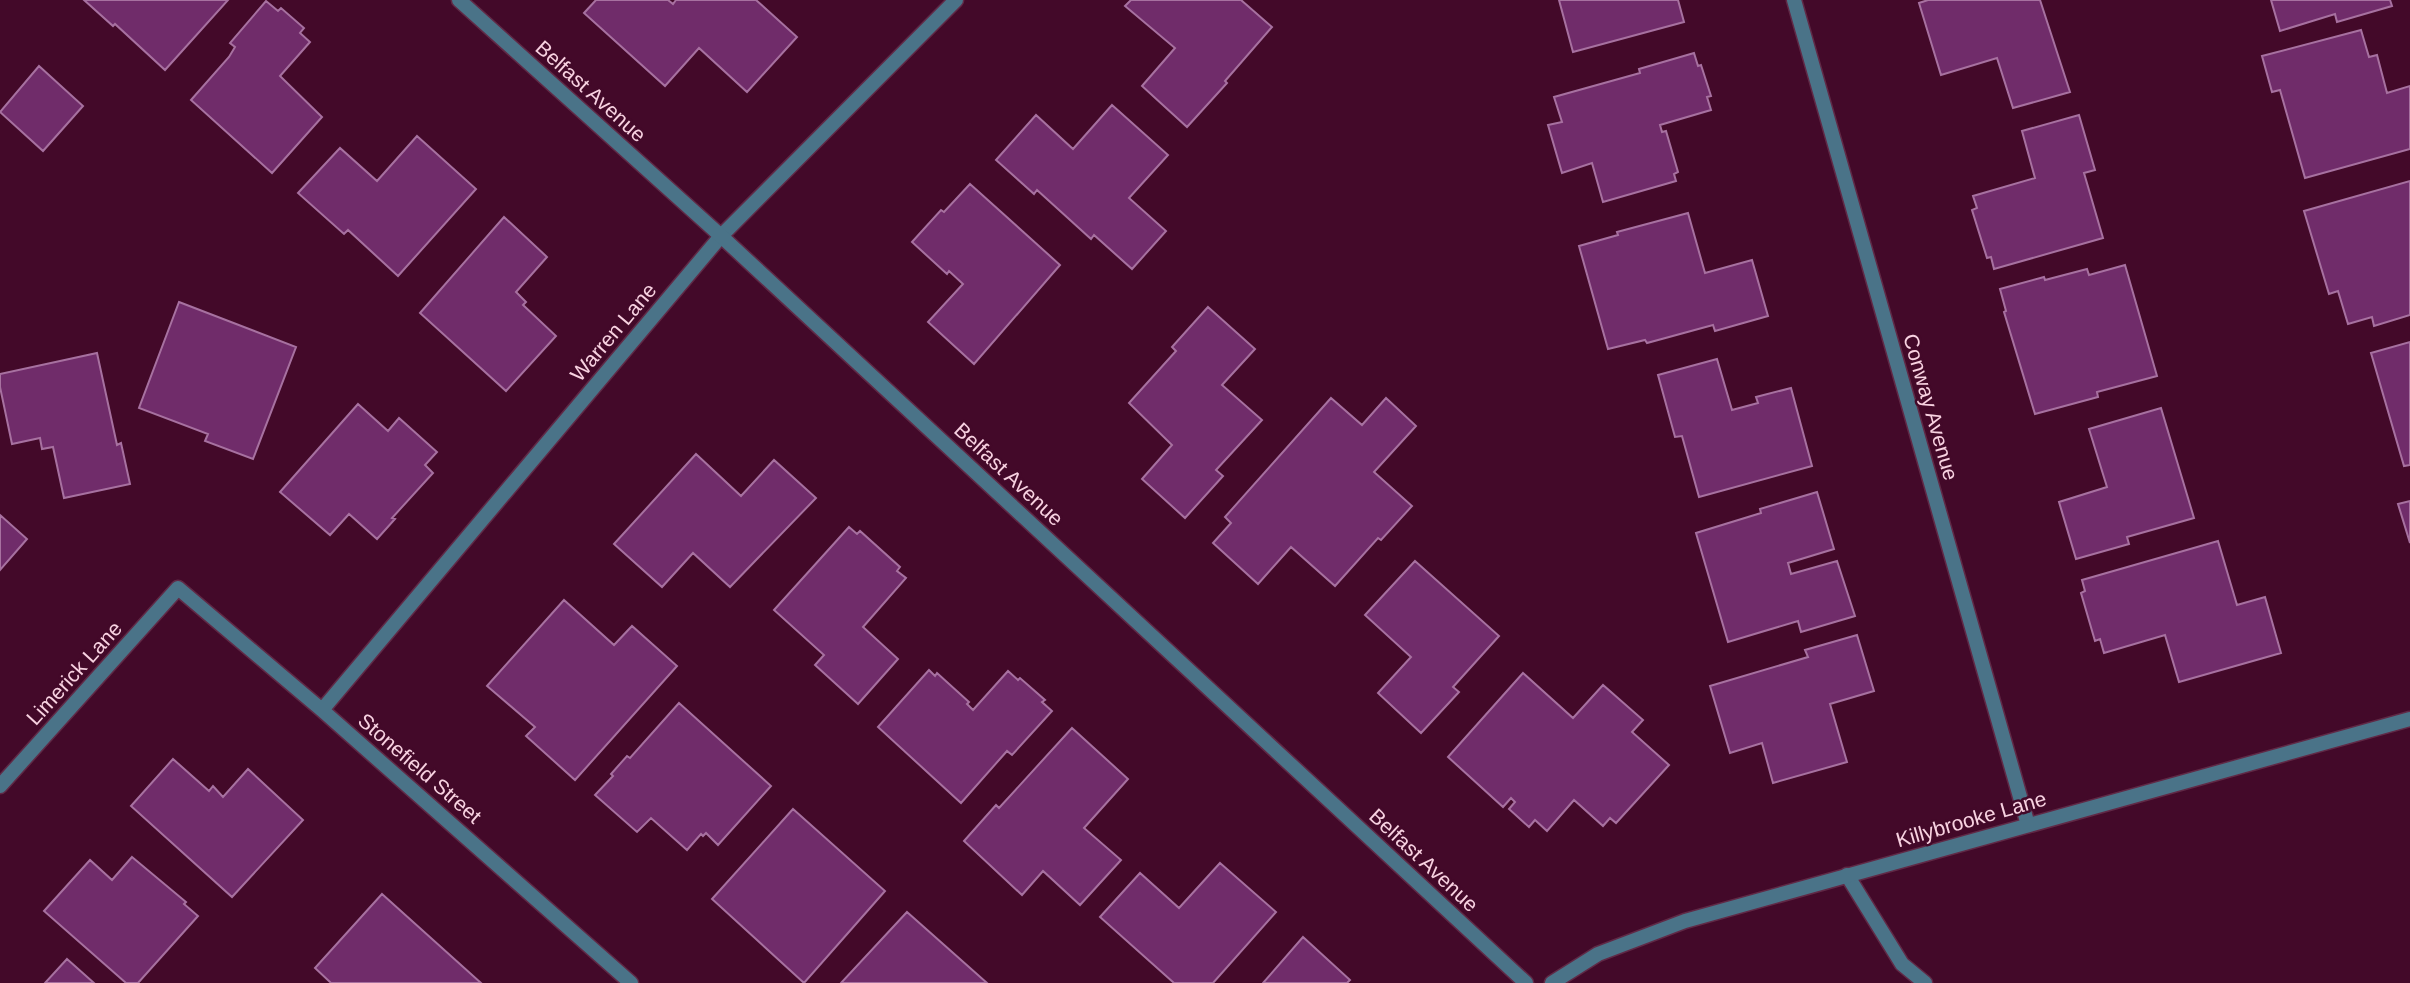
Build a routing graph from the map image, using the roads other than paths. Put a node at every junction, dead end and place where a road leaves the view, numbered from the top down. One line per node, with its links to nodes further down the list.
1 (459, 0): 4 (street, Belfast Avenue)
2 (956, 0): 4 (street, Warren Lane)
3 (1794, 0): 9 (street, Conway Avenue)
4 (721, 236): 6 (street, Warren Lane); 12 (street, Belfast Avenue)
5 (178, 588): 6 (street, Stonefield Street); 8 (street, Limerick Lane)
6 (322, 710): 11 (street, Stonefield Street)
7 (2410, 719): 9 (street, Killybrooke Lane)
8 (0, 786)
9 (2028, 825): 10 (street, Killybrooke Lane)
10 (1847, 875): 13 (street, Killybrooke Lane); 14 (street)
11 (631, 983)
12 (1526, 983)
13 (1552, 983)
14 (1925, 983)

